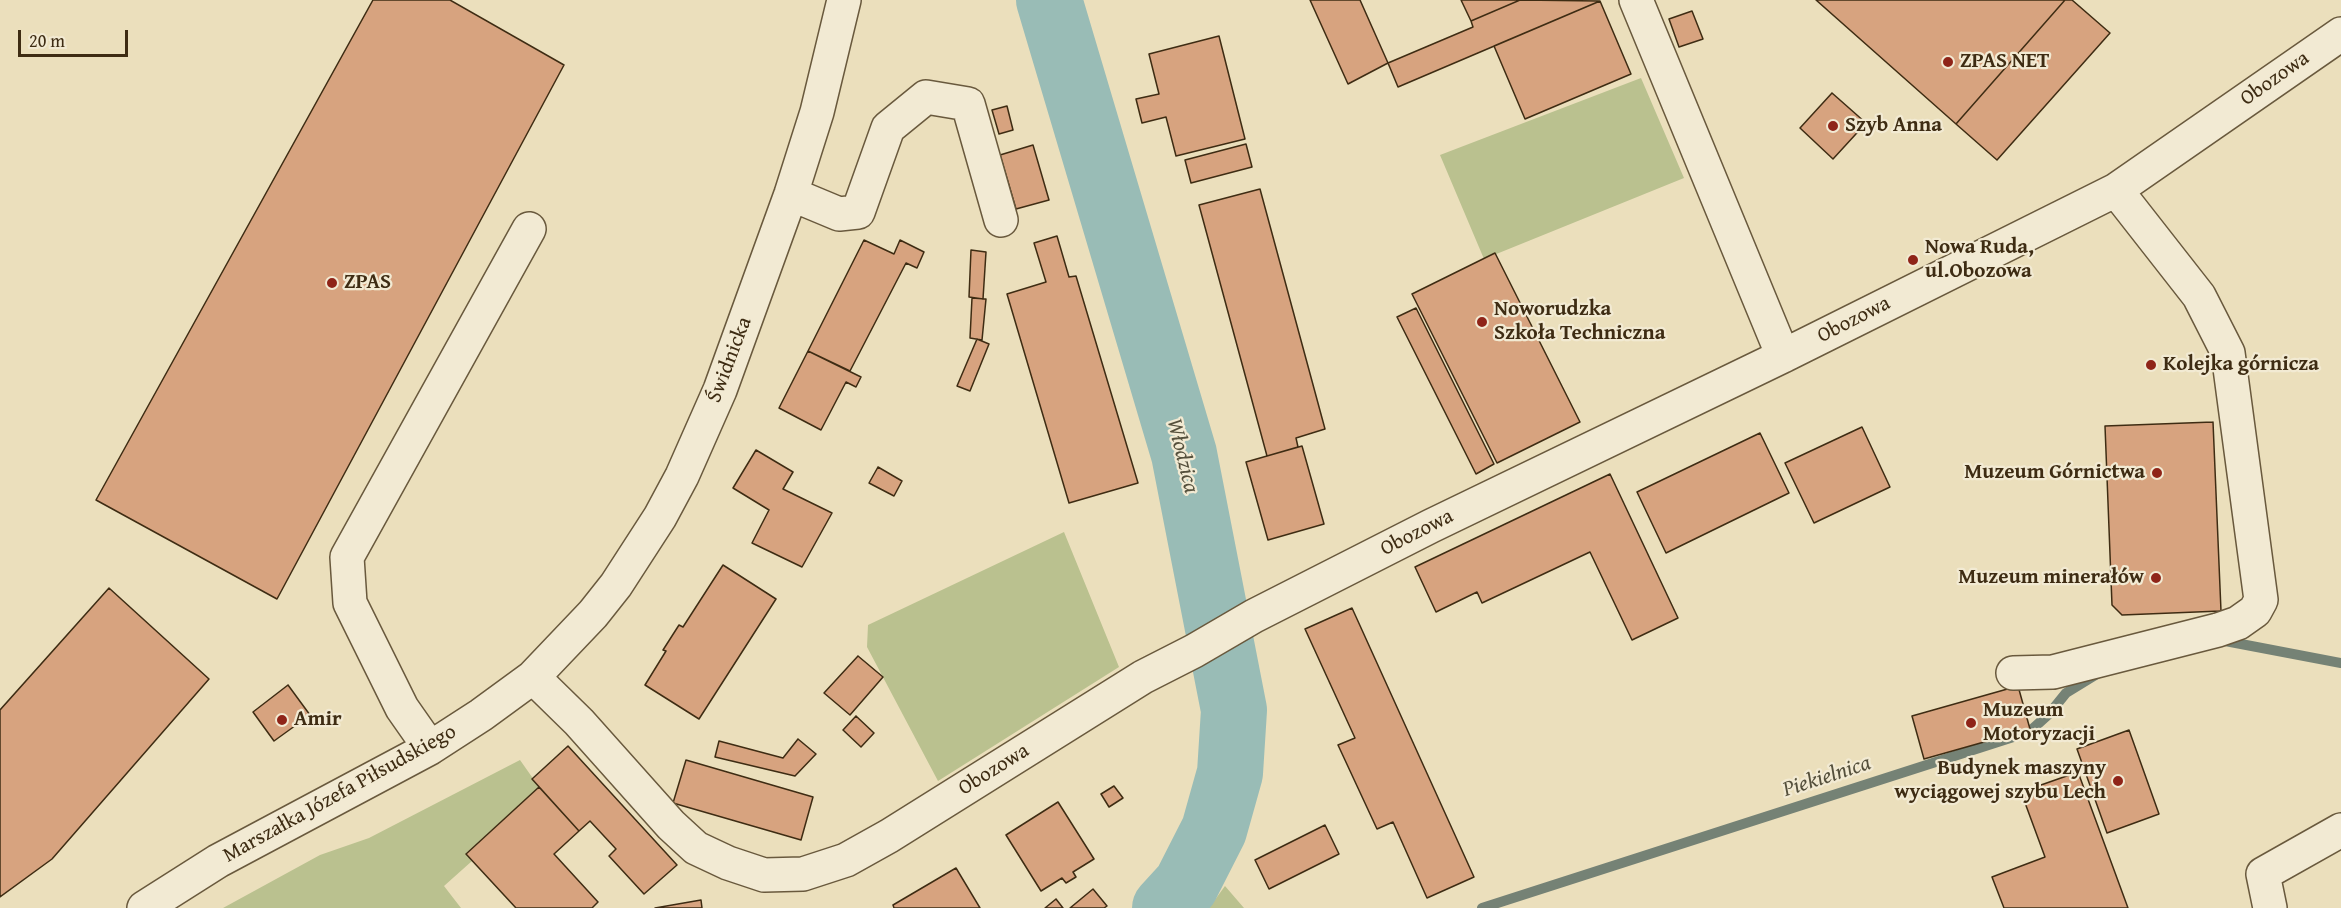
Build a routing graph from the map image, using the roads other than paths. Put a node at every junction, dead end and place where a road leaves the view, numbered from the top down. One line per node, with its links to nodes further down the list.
1 (844, 0): 5 (street, Świdnicka)
2 (1636, 0): 8 (street)
3 (2341, 34): 4 (street, Obozowa)
4 (2116, 190): 8 (street, Obozowa); 9 (street)
5 (791, 194): 6 (street); 10 (street, Świdnicka)
6 (1001, 220)
7 (529, 229): 11 (street)
8 (1783, 356): 10 (street, Obozowa)
9 (2013, 673)
10 (533, 678): 11 (street, Marszałka Józefa Piłsudskiego)
11 (430, 748): 13 (street, Marszałka Józefa Piłsudskiego)
12 (2341, 830): 14 (street)
13 (144, 908)
14 (2270, 908)

